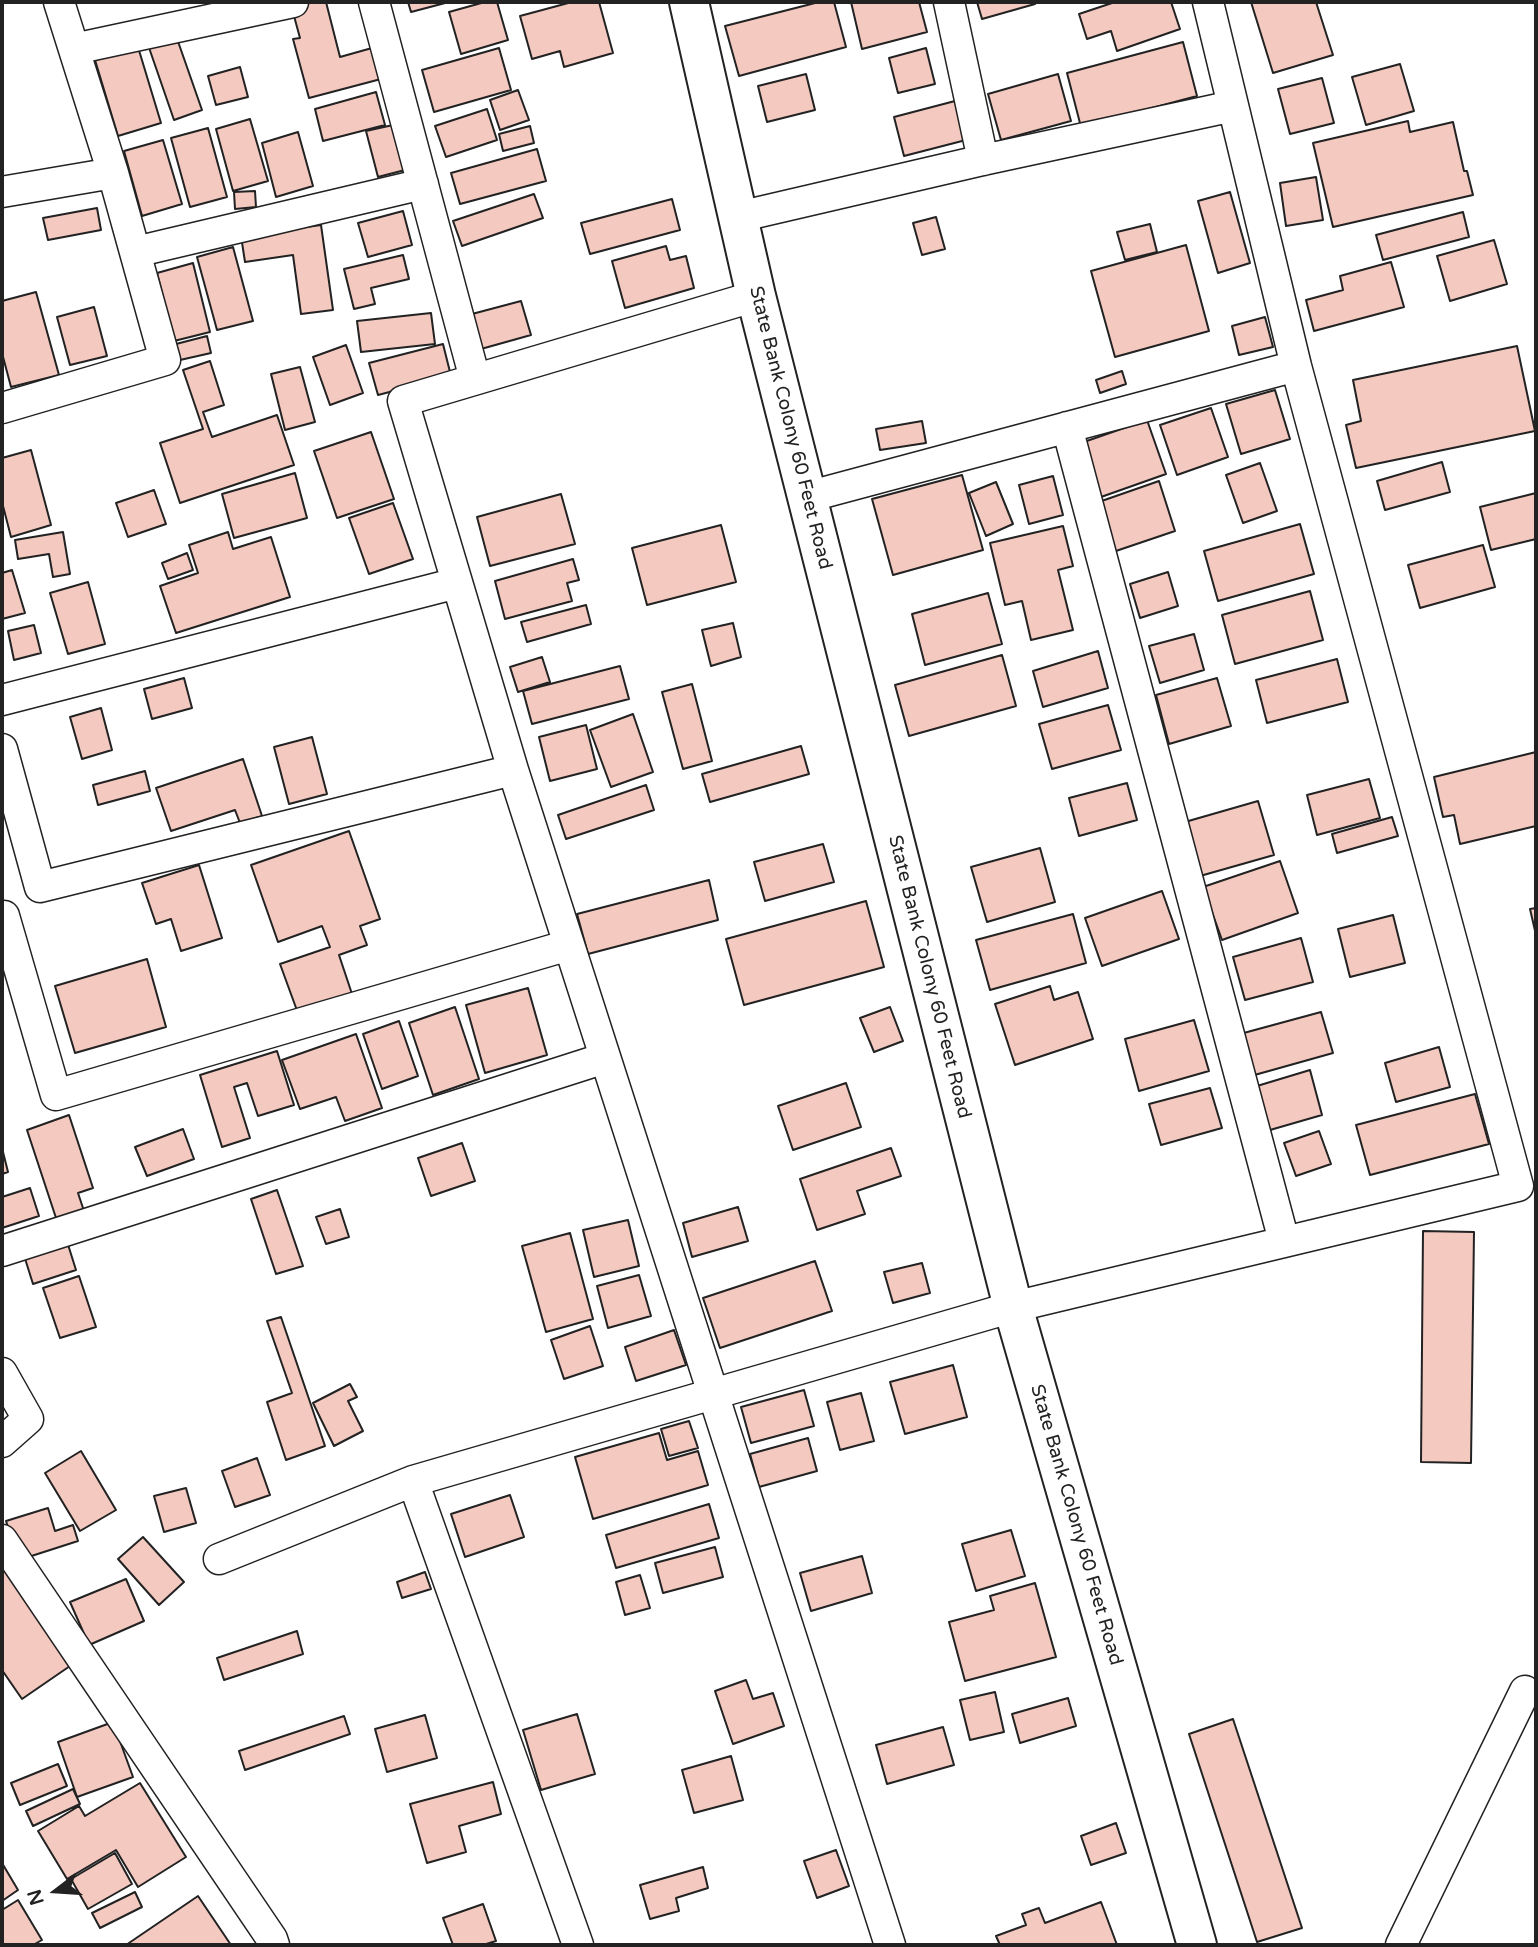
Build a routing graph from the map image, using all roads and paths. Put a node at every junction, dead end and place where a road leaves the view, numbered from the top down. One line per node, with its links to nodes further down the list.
1 (59, 2): 7 (street)
2 (293, 2): 7 (street)
3 (374, 2): 11 (street)
4 (689, 2): 13 (street, State Bank Colony 60 Feet Road)
5 (949, 2): 9 (street)
6 (1208, 2): 8 (street)
7 (74, 50): 10 (street)
8 (1233, 106): 9 (street); 16 (street)
9 (983, 160): 13 (street)
10 (113, 173): 12 (street); 14 (street)
11 (422, 184): 14 (street); 17 (street)
12 (2, 192)
13 (738, 217): 15 (street, State Bank Colony 60 Feet Road)
14 (135, 252): 18 (street)
15 (756, 296): 17 (street); 20 (street, State Bank Colony 60 Feet Road)
16 (1296, 366): 19 (street); 29 (street)
17 (475, 379): 21 (street)
18 (2, 408)
19 (1067, 427): 20 (street); 29 (street)
20 (807, 497): 31 (street, State Bank Colony 60 Feet Road)
21 (457, 583): 22 (street); 24 (street)
22 (2, 700)
23 (2, 749): 25 (street)
24 (513, 770): 25 (street); 27 (street)
25 (40, 887): 26 (street)
26 (3, 917): 27 (street)
27 (569, 945): 28 (street)
28 (606, 1058): 30 (street); 33 (street)
29 (1284, 1241): 31 (street)
30 (2, 1251)
31 (1013, 1307): 33 (street); 42 (street, State Bank Colony 60 Feet Road)
32 (2, 1373): 34 (street)
33 (714, 1395): 35 (street); 41 (street)
34 (2, 1443)
35 (413, 1481): 37 (street); 40 (street)
36 (2, 1541): 39 (street)
37 (219, 1559)
38 (1525, 1691): 43 (street)
39 (269, 1943)
40 (578, 1945)
41 (890, 1945)
42 (1197, 1945)
43 (1401, 1945)

